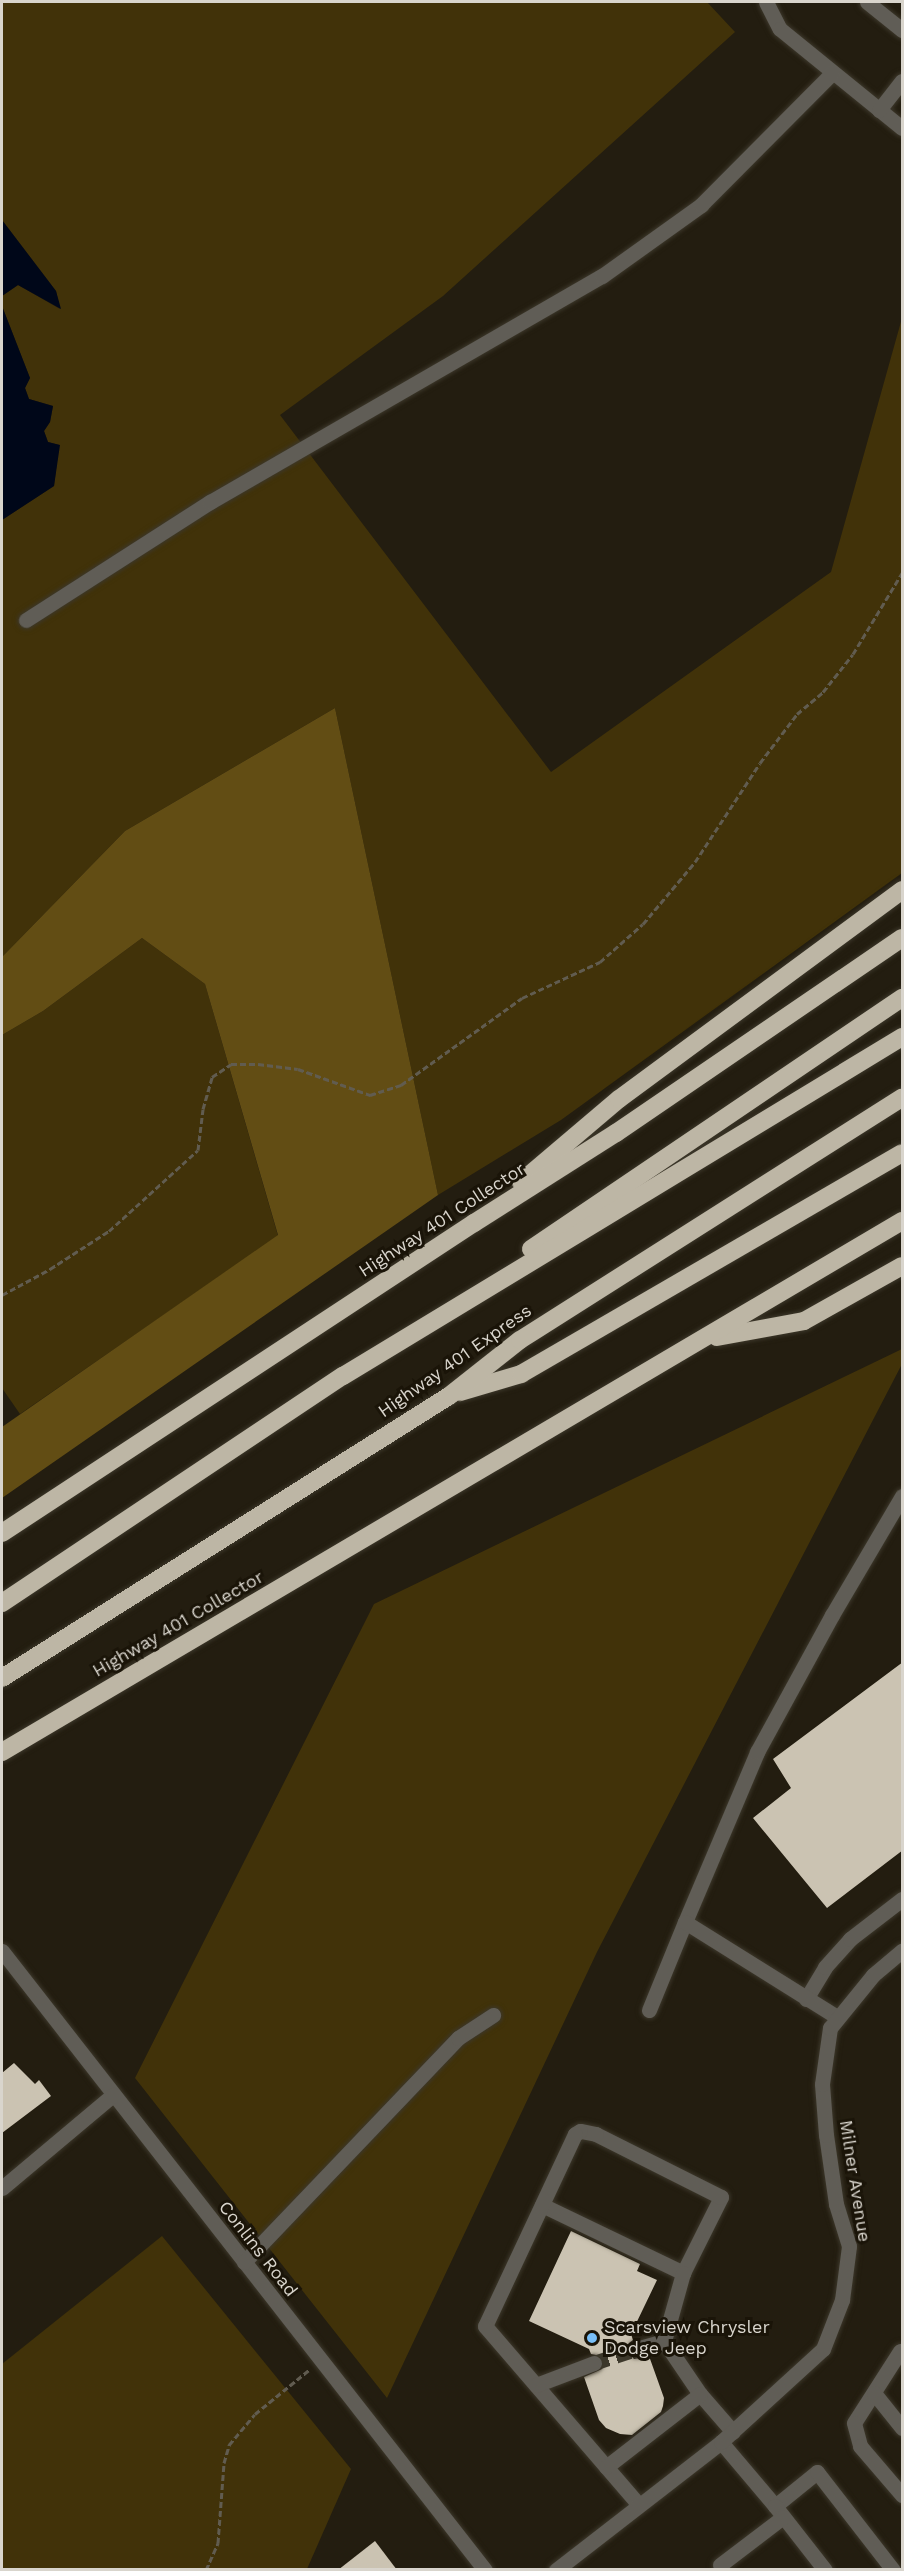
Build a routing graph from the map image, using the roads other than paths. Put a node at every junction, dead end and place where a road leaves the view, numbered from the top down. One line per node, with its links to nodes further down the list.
1 (766, 2): 4 (street)
2 (867, 2): 3 (street)
3 (903, 30)
4 (832, 73): 6 (street); 8 (street)
5 (903, 81): 6 (street)
6 (879, 110): 7 (street)
7 (903, 128)
8 (26, 620)
9 (903, 890): 16 (highway)
10 (903, 939): 16 (highway, Highway 401 Collector)
11 (903, 998): 19 (highway)
12 (903, 1037): 19 (highway)
13 (903, 1098): 20 (highway, Highway 401 Express)
14 (903, 1153): 20 (highway)
15 (903, 1221): 18 (highway, Highway 401 Collector)
16 (474, 1222): 22 (highway, Highway 401 Collector)
17 (903, 1266): 18 (highway)
18 (703, 1339): 25 (highway, Highway 401 Collector)
19 (343, 1376): 23 (highway)
20 (450, 1396): 24 (highway, Highway 401 Express)
21 (903, 1496): 27 (street)
22 (2, 1533)
23 (2, 1603)
24 (2, 1678)
25 (2, 1752)
26 (903, 1899): 30 (street)
27 (685, 1922): 30 (street); 31 (street)
28 (2, 1951): 34 (street, Conlins Road)
29 (903, 1951): 33 (street, Milner Avenue)
30 (807, 1999): 33 (street)
31 (649, 2010)
32 (493, 2015): 37 (street)
33 (837, 2017): 47 (street, Milner Avenue)
34 (113, 2095): 35 (street); 37 (street, Conlins Road)
35 (2, 2188)
36 (542, 2205): 38 (street); 38 (street); 43 (street)
37 (244, 2262): 54 (street, Conlins Road)
38 (683, 2273): 39 (street)
39 (664, 2341): 40 (street); 45 (street)
40 (636, 2349)
41 (902, 2349): 44 (street)
42 (594, 2363): 43 (street)
43 (536, 2385): 49 (street)
44 (874, 2393): 46 (street); 50 (street)
45 (700, 2394): 47 (street); 49 (street)
46 (903, 2428)
47 (733, 2432): 48 (street, Milner Avenue)
48 (722, 2442): 51 (street, Milner Avenue); 52 (street)
49 (606, 2467): 51 (street)
50 (903, 2495)
51 (638, 2504): 55 (street, Milner Avenue)
52 (779, 2512): 53 (street); 56 (street); 57 (street)
53 (720, 2565)
54 (485, 2570)
55 (556, 2570)
56 (825, 2570)
57 (893, 2570)

